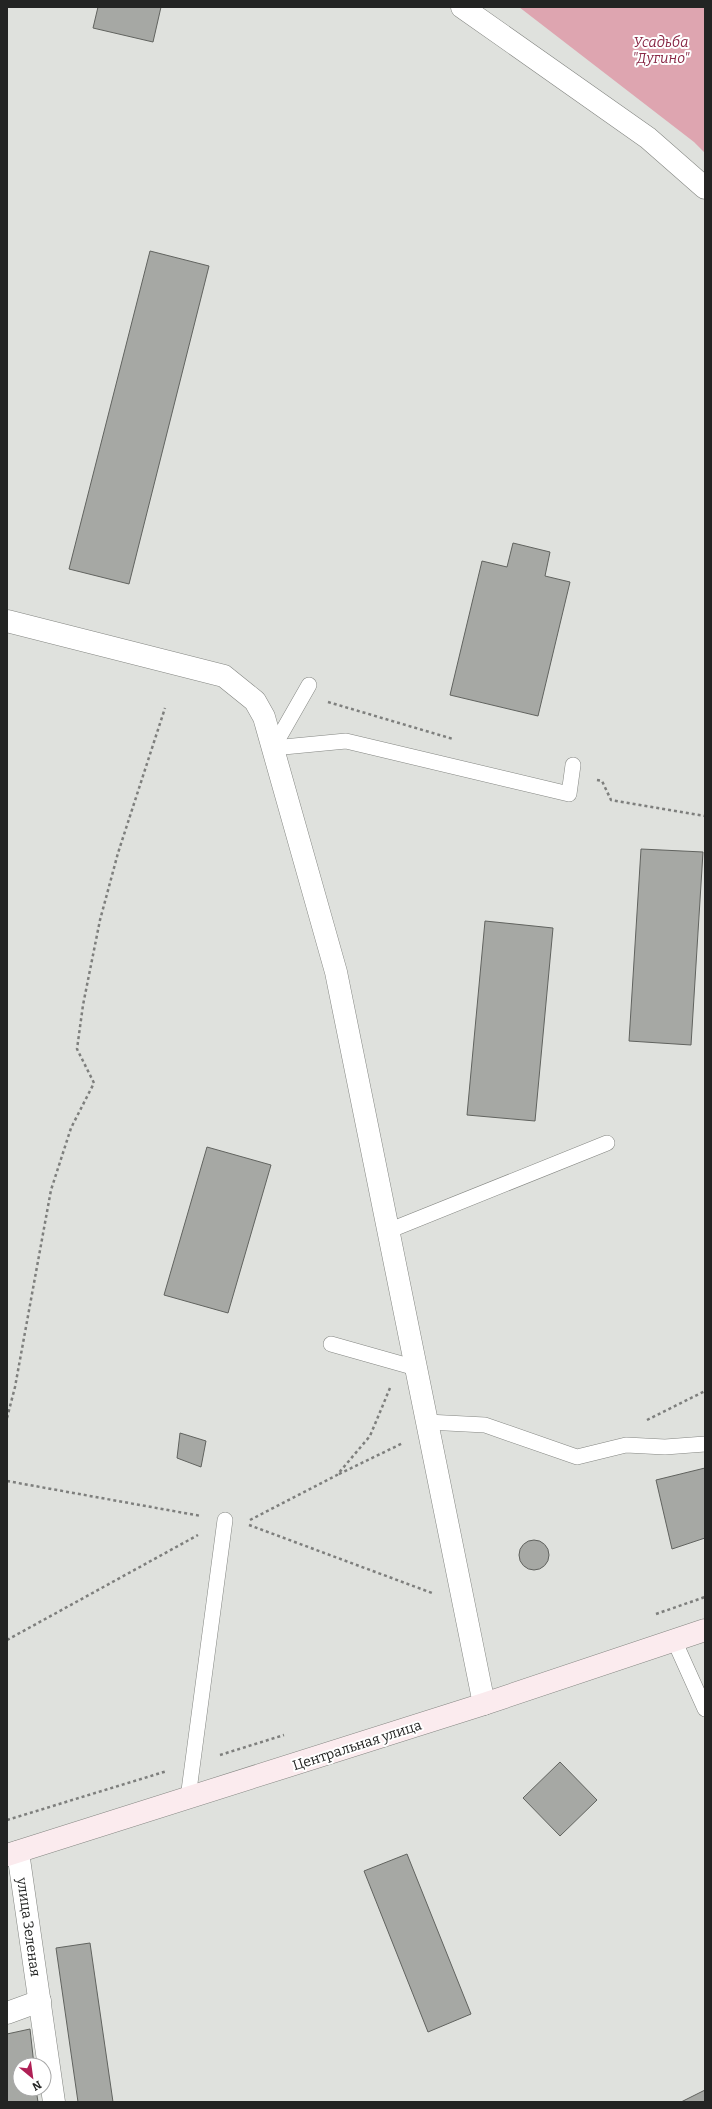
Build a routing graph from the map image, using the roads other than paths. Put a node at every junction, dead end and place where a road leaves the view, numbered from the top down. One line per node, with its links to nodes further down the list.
1 (462, 7): 2 (street)
2 (705, 188)
3 (7, 621): 5 (street)
4 (309, 685): 5 (lane)
5 (273, 748): 6 (lane); 8 (street)
6 (574, 765)
7 (608, 1143): 8 (lane)
8 (388, 1231): 10 (street)
9 (331, 1344): 10 (lane)
10 (408, 1366): 11 (street)
11 (427, 1422): 12 (lane); 16 (street)
12 (705, 1444)
13 (225, 1520): 18 (lane)
14 (705, 1630): 15 (street, Центральная улица)
15 (674, 1640): 16 (street, Центральная улица); 17 (lane)
16 (484, 1704): 18 (street, Центральная улица)
17 (705, 1709)
18 (188, 1798): 19 (street, Центральная улица)
19 (13, 1854): 20 (street, улица Зеленая)
20 (40, 2001): 21 (street); 22 (street, улица Зеленая)
21 (7, 2013)
22 (54, 2102)

